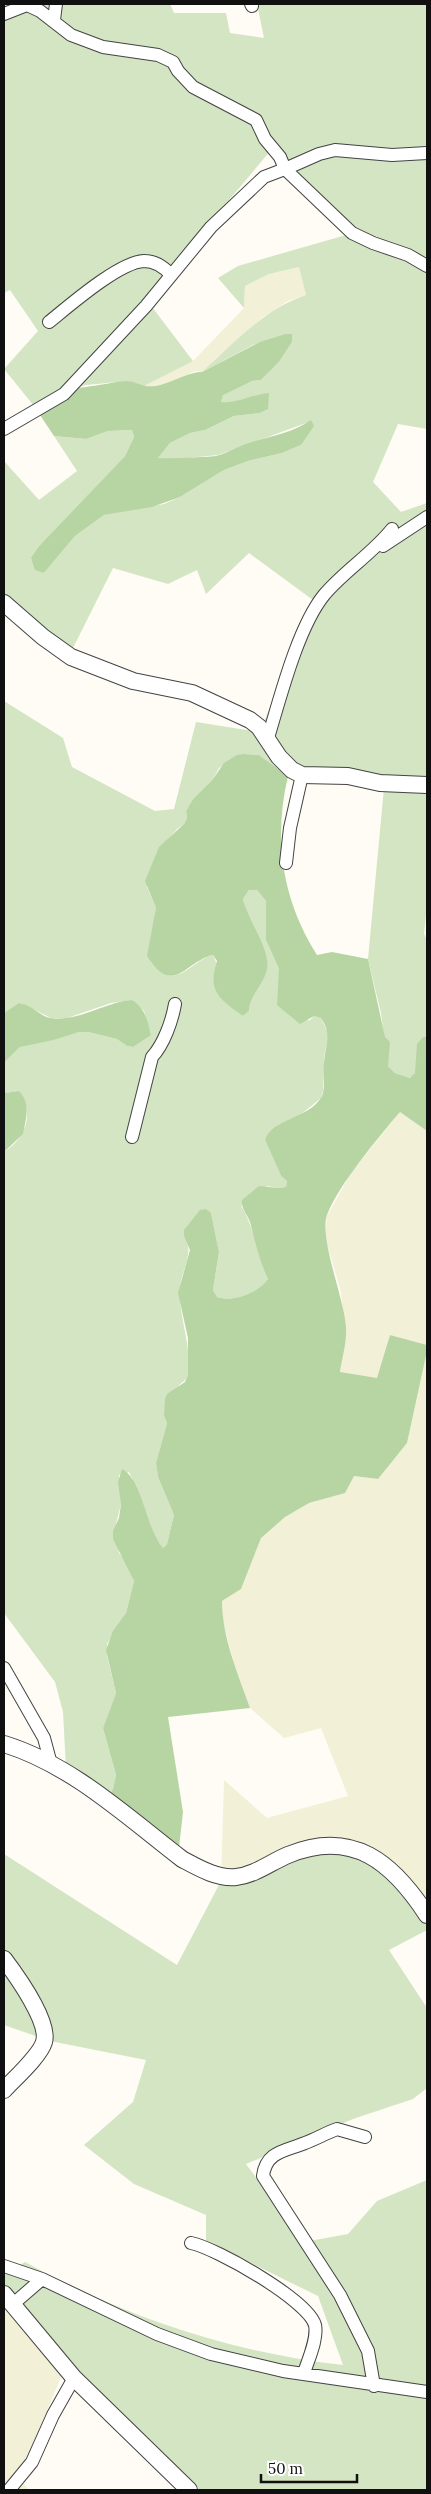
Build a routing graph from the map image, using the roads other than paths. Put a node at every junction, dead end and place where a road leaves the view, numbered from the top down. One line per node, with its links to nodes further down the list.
1 (56, 4): 3 (street)
2 (4, 14): 3 (street)
3 (54, 20): 5 (street)
4 (427, 153): 5 (street)
5 (285, 169): 6 (street); 7 (street)
6 (427, 266)
7 (171, 275): 8 (street); 9 (street)
8 (48, 322)
9 (4, 429)
10 (427, 517): 12 (street)
11 (392, 529): 12 (street)
12 (369, 555): 14 (street)
13 (4, 603): 14 (street)
14 (268, 738): 15 (street)
15 (302, 775): 16 (street); 17 (street)
16 (427, 785)
17 (286, 863)
18 (175, 1004): 19 (street)
19 (132, 1137)
20 (4, 1668): 22 (street)
21 (4, 1744): 22 (street)
22 (51, 1764): 23 (street)
23 (427, 1915)
24 (4, 1959): 25 (street)
25 (4, 2090)
26 (365, 2137): 33 (street)
27 (191, 2243): 31 (street)
28 (4, 2266): 29 (street)
29 (42, 2279): 30 (street); 31 (street)
30 (8, 2300): 32 (street)
31 (304, 2373): 33 (street)
32 (74, 2378): 35 (street); 36 (street)
33 (374, 2386): 34 (street)
34 (427, 2392)
35 (9, 2490)
36 (189, 2490)

